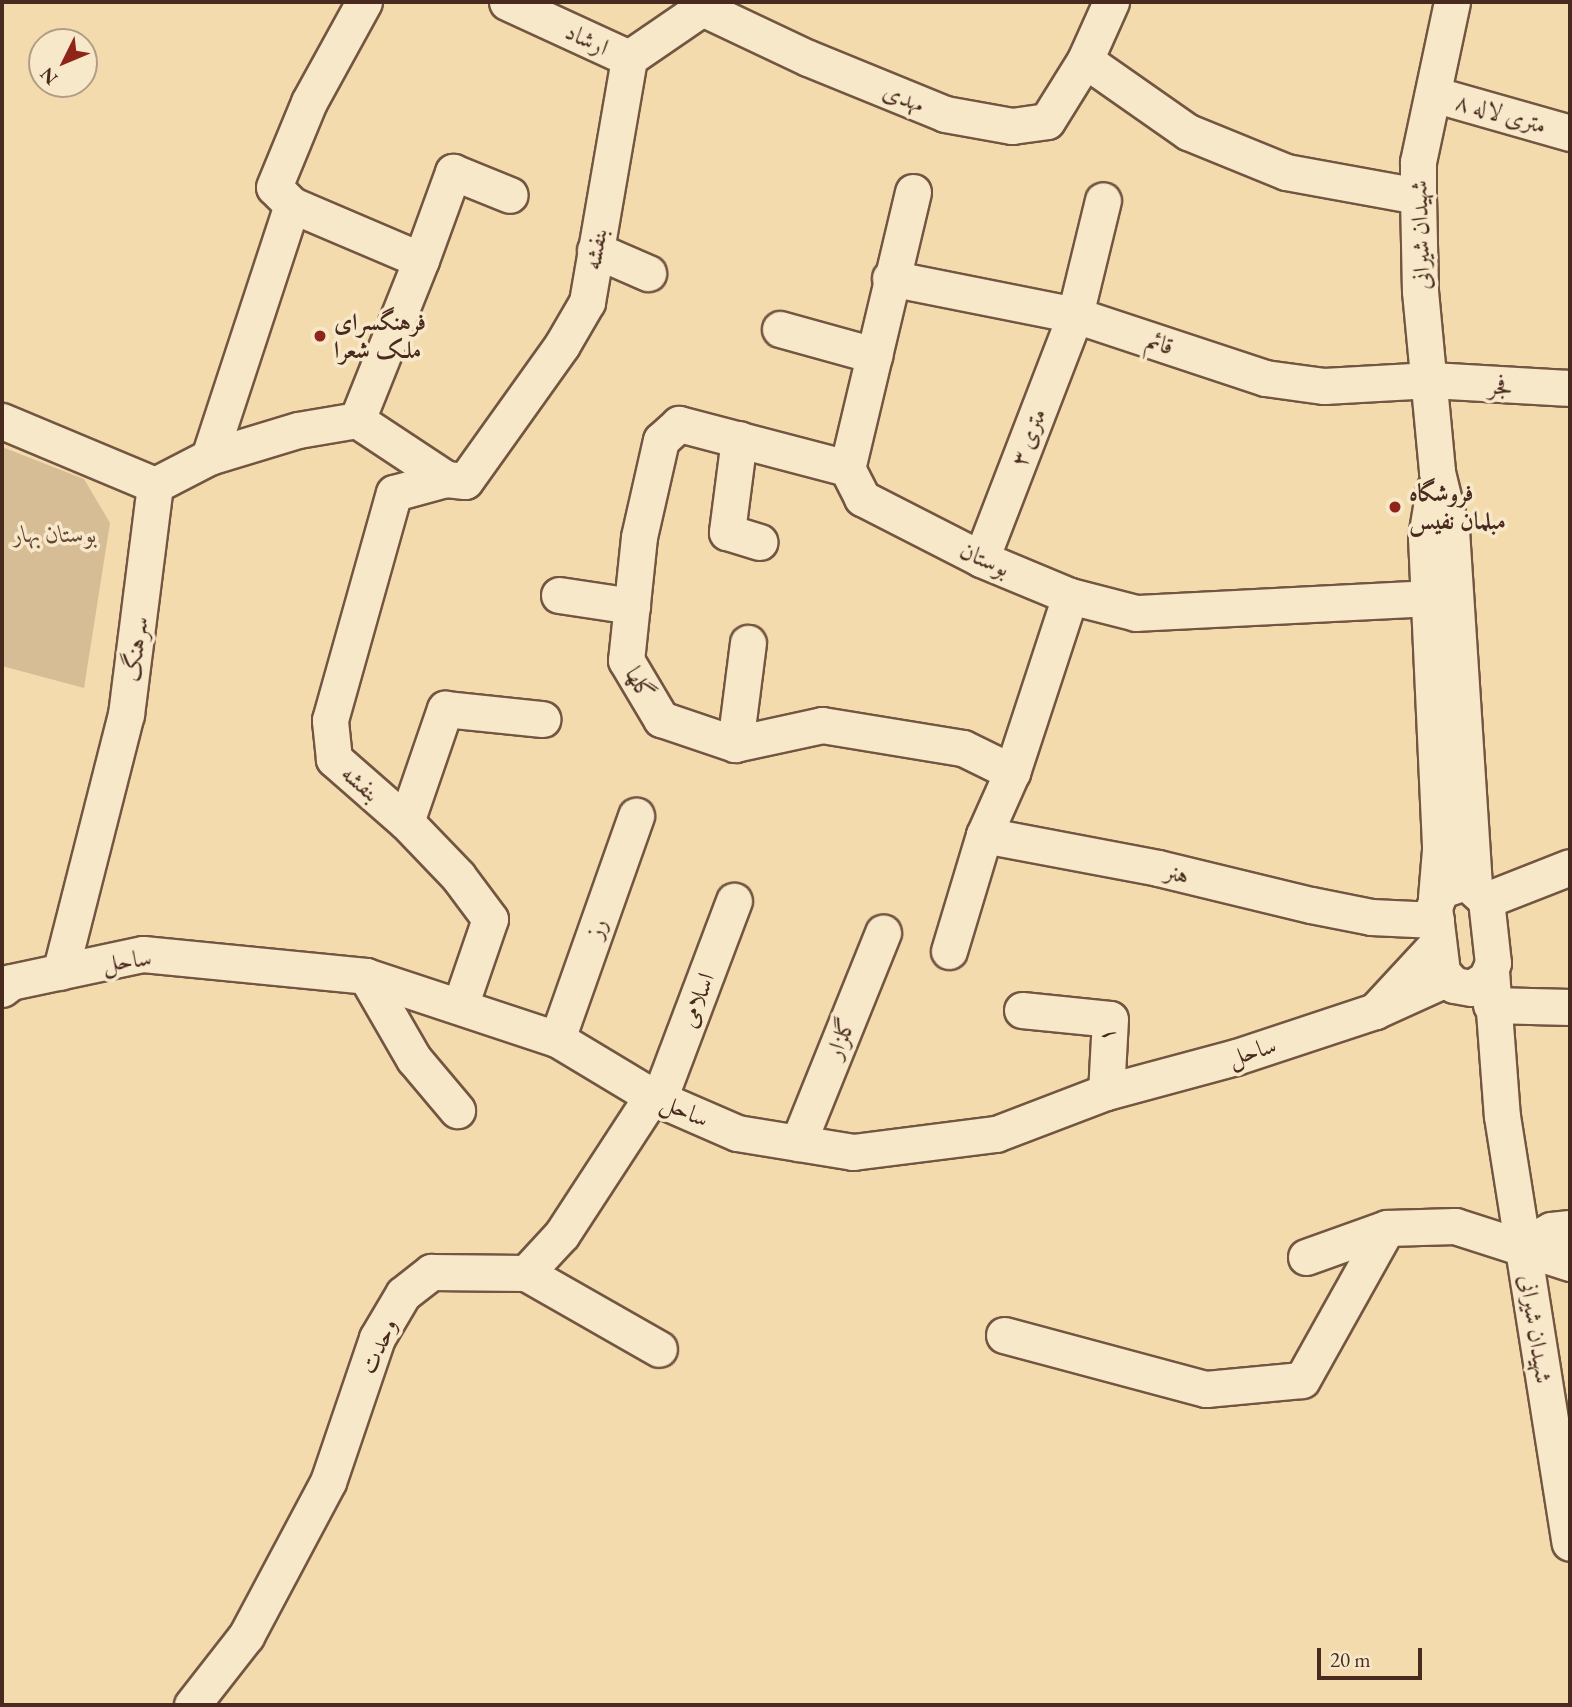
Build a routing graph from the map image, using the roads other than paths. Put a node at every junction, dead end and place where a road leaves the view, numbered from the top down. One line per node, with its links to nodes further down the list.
1 (507, 2): 6 (street, ارشاد)
2 (1111, 2): 7 (street, مهدی)
3 (1452, 2): 8 (street, شهیدان شیرانی)
4 (360, 3): 14 (street)
5 (700, 5): 6 (street); 7 (street, مهدی)
6 (629, 58): 15 (street, بنفشه)
7 (1085, 60): 12 (street)
8 (1433, 94): 9 (street, ۸ متری لاله); 12 (street, شهیدان شیرانی)
9 (1570, 133)
10 (913, 192): 18 (street)
11 (510, 195): 16 (street)
12 (1418, 196): 22 (street, شهیدان شیرانی)
13 (1103, 200): 19 (street, ۳ متری)
14 (292, 205): 16 (street); 27 (street)
15 (595, 250): 17 (street); 30 (street, بنفشه)
16 (421, 260): 24 (street)
17 (648, 273)
18 (890, 278): 19 (street, قائم); 21 (street)
19 (1075, 315): 22 (street, قائم); 33 (street, ۳ متری)
20 (780, 329): 21 (street)
21 (874, 355): 28 (street)
22 (1432, 380): 23 (street, فجر); 29 (street, شهیدان شیرانی)
23 (1570, 388)
24 (357, 420): 27 (street); 30 (street)
25 (2, 421): 31 (street)
26 (739, 439): 28 (street, گلها); 32 (street); 37 (street, گلها)
27 (209, 457): 31 (street)
28 (847, 468): 33 (street, بوستان)
29 (1437, 472): 36 (street, شهیدان شیرانی); 46 (street, شهیدان شیرانی)
30 (446, 479): 43 (street, بنفشه)
31 (155, 485): 51 (street, سرهنگ)
32 (759, 542)
33 (981, 559): 35 (street, بوستان)
34 (559, 595): 37 (street)
35 (1070, 596): 36 (street, بوستان); 41 (street)
36 (1429, 598): 48 (street, شهیدان شیرانی)
37 (632, 606): 40 (street, گلها)
38 (748, 643): 40 (street)
39 (542, 719): 43 (street)
40 (735, 744): 41 (street)
41 (1012, 772): 44 (street)
42 (636, 816): 60 (street, رز)
43 (406, 822): 56 (street, بنفشه)
44 (984, 835): 48 (street, هنر); 50 (street)
45 (1570, 867): 46 (street)
46 (1480, 893): 48 (street); 54 (street, شهیدان شیرانی)
47 (734, 901): 62 (street, اسلامی)
48 (1437, 920): 53 (street, شهیدان شیرانی); 59 (street)
49 (883, 933): 65 (street, گلزار)
50 (949, 951)
51 (60, 972): 52 (street, ساحل); 55 (street, ساحل)
52 (366, 976): 56 (street, ساحل); 63 (street)
53 (1450, 982): 54 (street, ساحل); 59 (street, ساحل); 64 (street, شهیدان شیرانی)
54 (1491, 988): 57 (street); 64 (street, شهیدان شیرانی)
55 (2, 989)
56 (460, 1006): 60 (street, ساحل)
57 (1570, 1007)
58 (1023, 1010): 61 (street, ۱)
59 (1375, 1012): 61 (street, ساحل)
60 (557, 1039): 62 (street, ساحل)
61 (1106, 1092): 65 (street, ساحل)
62 (655, 1097): 65 (street, ساحل); 71 (street)
63 (457, 1110)
64 (1502, 1116): 68 (street, شهیدان شیرانی)
65 (798, 1143)
66 (1387, 1227): 68 (street); 69 (street); 72 (street)
67 (1570, 1228): 68 (street)
68 (1523, 1245): 70 (street); 74 (street, شهیدان شیرانی)
69 (1306, 1257)
70 (1570, 1263)
71 (526, 1273): 73 (street); 76 (street, وحدت)
72 (1004, 1335)
73 (659, 1349)
74 (1566, 1492): 75 (street, شهیدان شیرانی)
75 (1570, 1543)
76 (192, 1705)

